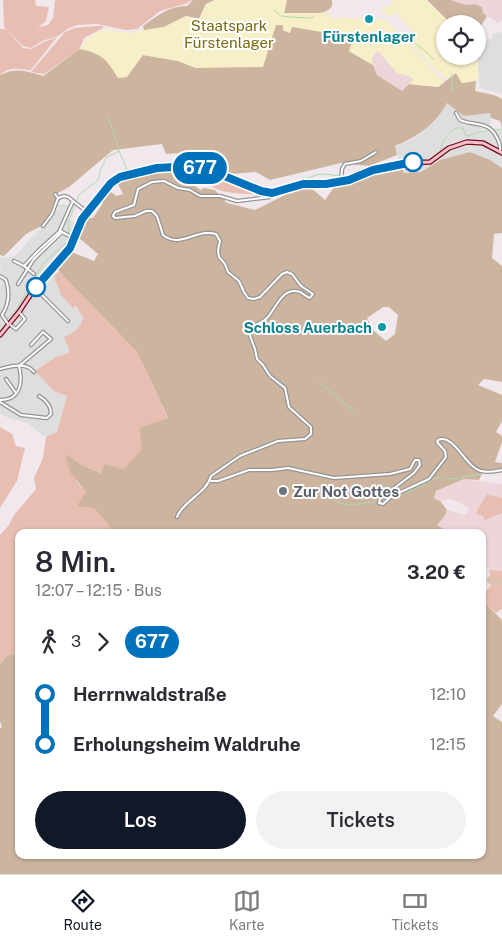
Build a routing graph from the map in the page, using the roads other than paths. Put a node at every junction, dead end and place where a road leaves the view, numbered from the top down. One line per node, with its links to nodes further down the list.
1 (456, 113): 3 (street)
2 (376, 152): 4 (street)
3 (501, 152): 4 (main road)
4 (341, 180): 5 (main road)
5 (279, 192): 9 (main road); 34 (street)
6 (55, 194): 7 (street)
7 (58, 198): 8 (street); 10 (street)
8 (75, 202): 9 (street); 11 (street)
9 (87, 212): 12 (main road)
10 (43, 226)
11 (61, 231): 12 (street); 14 (street)
12 (75, 239): 18 (main road)
13 (14, 261): 14 (street)
14 (26, 267): 15 (street); 17 (street)
15 (34, 274)
16 (0, 276): 21 (street)
17 (18, 284)
18 (35, 288): 19 (main road); 20 (street)
19 (19, 312): 21 (main road); 21 (street)
20 (68, 321)
21 (9, 325): 22 (main road)
22 (0, 335)
23 (31, 345): 24 (street)
24 (19, 366): 25 (street); 26 (street); 28 (street)
25 (0, 369)
26 (34, 372)
27 (6, 379): 28 (street)
28 (16, 393): 30 (street)
29 (39, 396): 32 (street)
30 (4, 400): 31 (street); 32 (street)
31 (0, 401): 32 (street)
32 (4, 404)
33 (502, 470): 34 (street)
34 (211, 481): 35 (street)
35 (177, 517)

